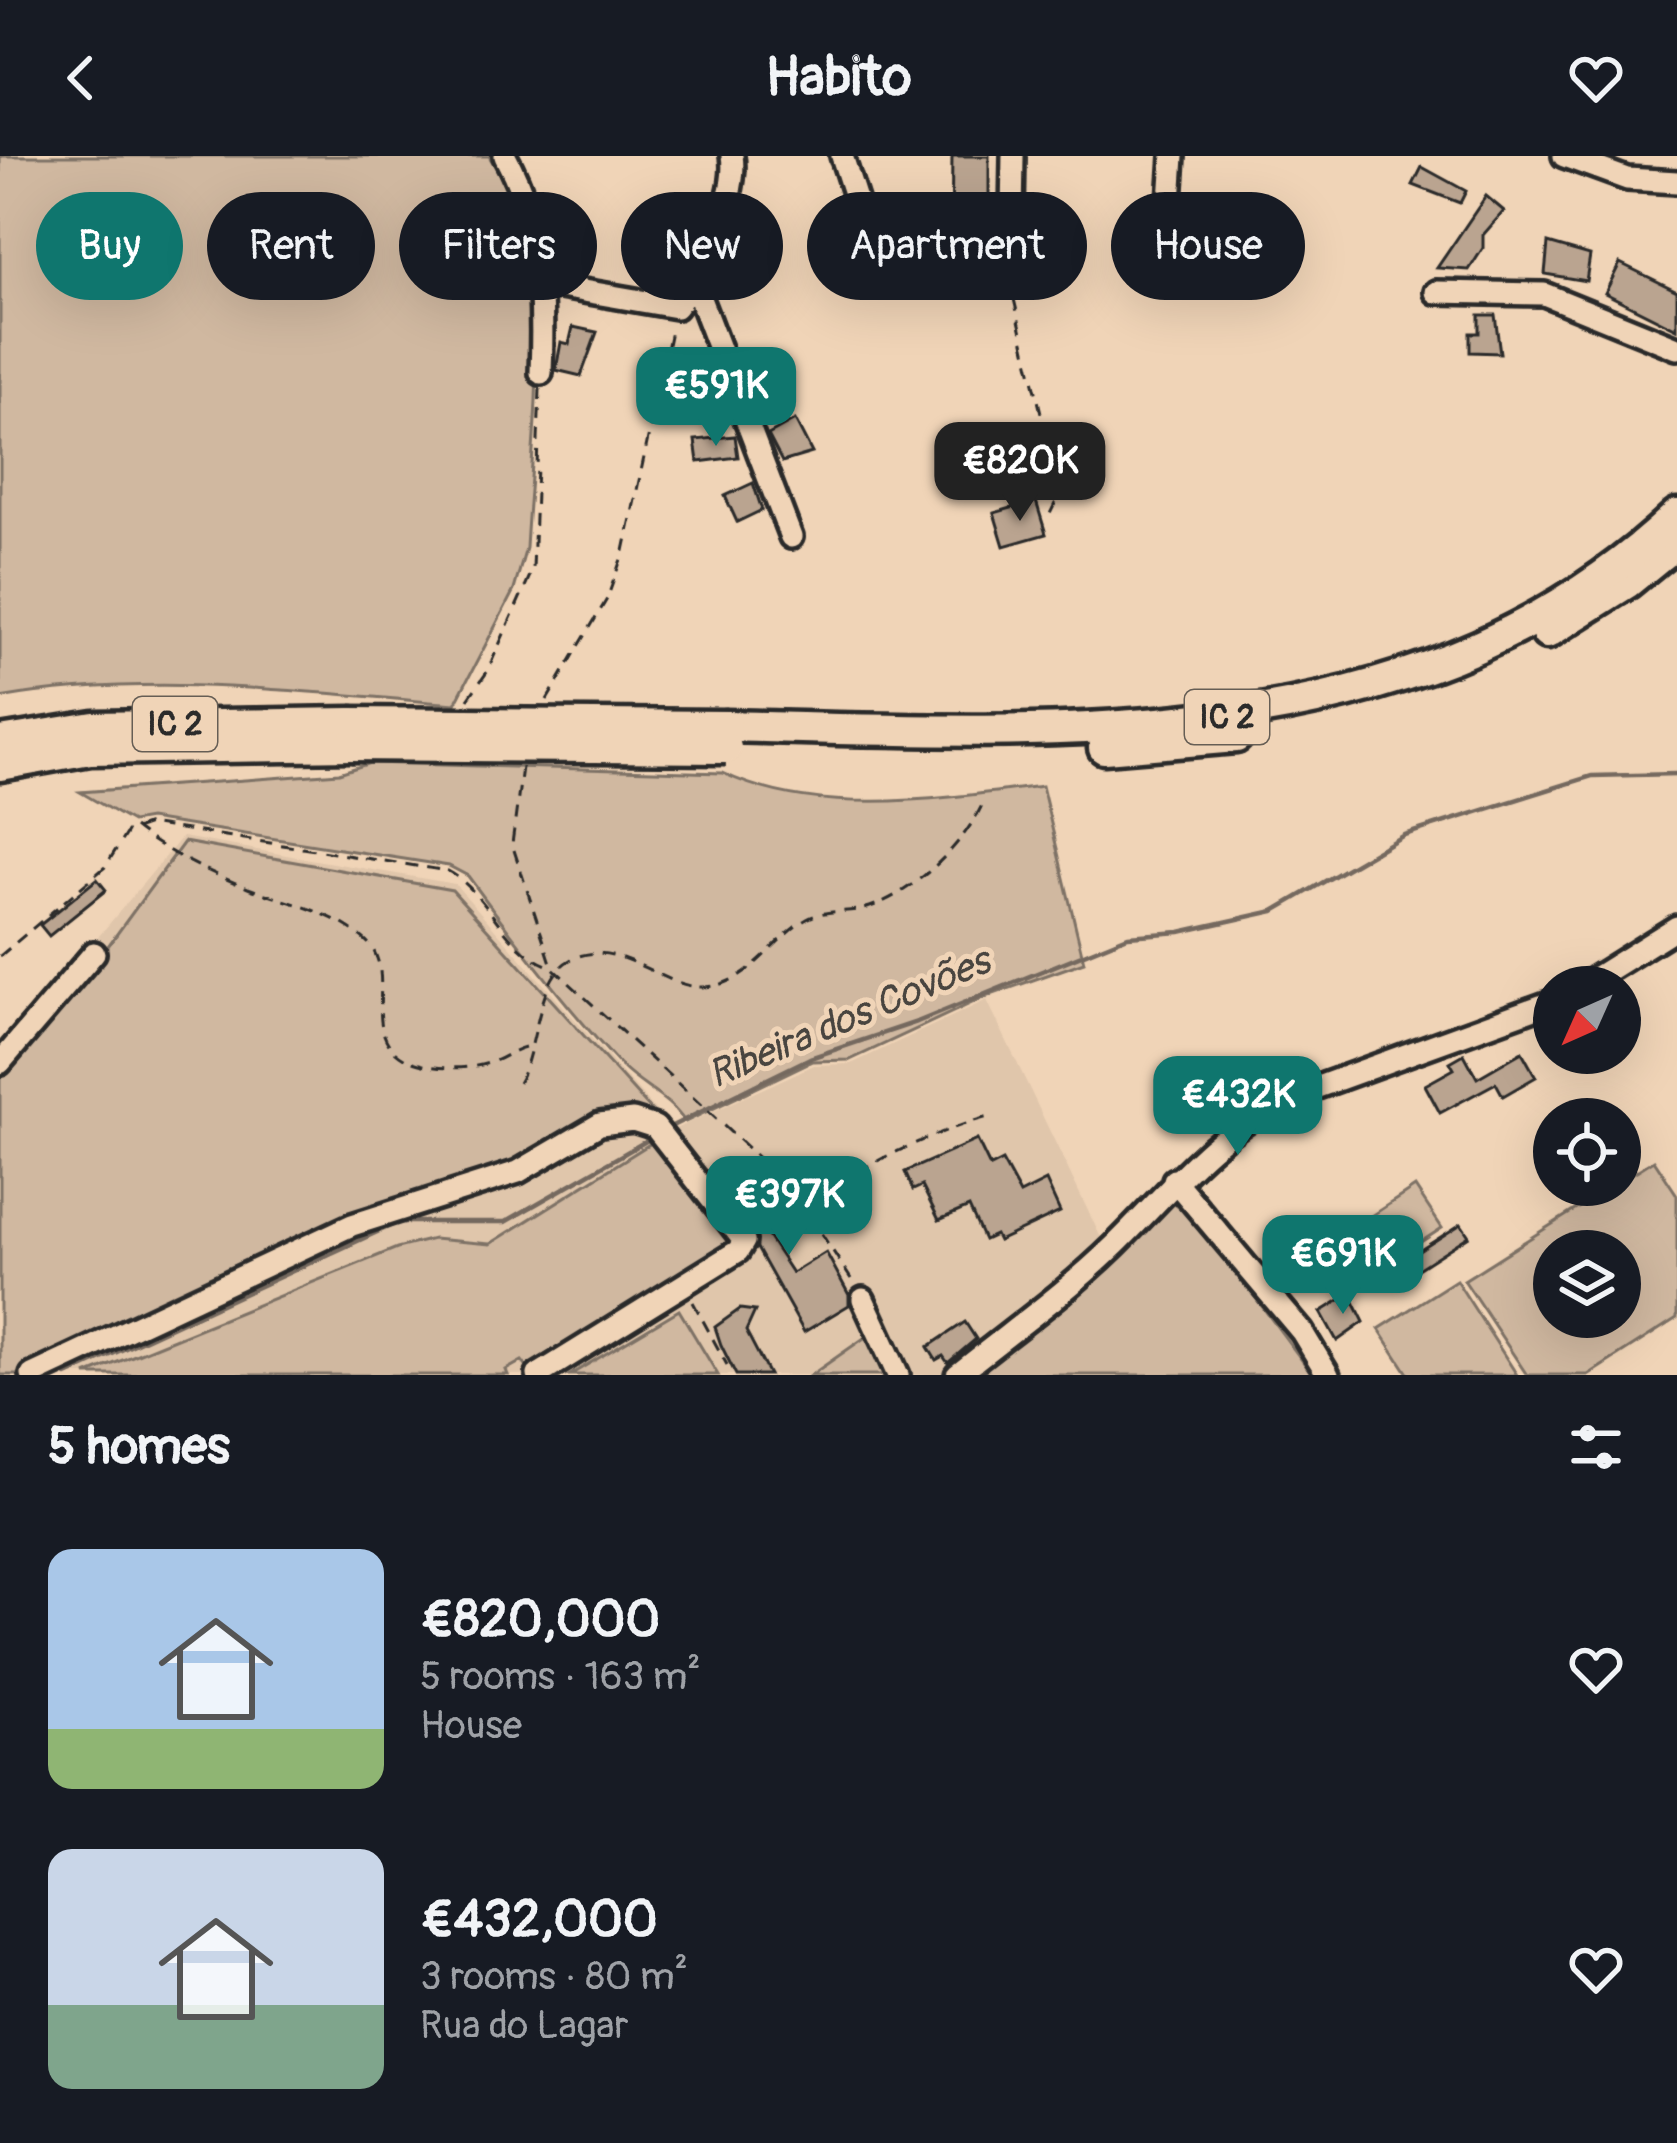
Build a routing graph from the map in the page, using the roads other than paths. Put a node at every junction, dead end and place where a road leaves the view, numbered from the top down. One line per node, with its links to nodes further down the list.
1 (505, 156): 9 (street)
2 (732, 156): 10 (street)
3 (842, 156): 11 (street)
4 (1013, 156): 12 (street)
5 (1172, 156): 13 (street)
6 (1564, 156): 7 (street)
7 (1611, 165): 8 (street)
8 (1677, 182)
9 (521, 192)
10 (730, 192)
11 (854, 192)
12 (1012, 192)
13 (1170, 192)
14 (1436, 292): 19 (street)
15 (543, 300): 20 (street)
16 (636, 300): 17 (street)
17 (681, 300)
18 (700, 300): 22 (street)
19 (1677, 348)
20 (541, 373)
21 (1677, 515): 25 (highway, IC 2)
22 (791, 537)
23 (1677, 542): 25 (highway, IC 2)
24 (351, 734): 25 (highway, IC 2, bridge); 26 (highway, IC 2); 27 (highway, IC 2)
25 (726, 737)
26 (0, 742)
27 (0, 765)
28 (1677, 927): 30 (street)
29 (94, 953): 32 (street)
30 (1615, 966)
31 (1533, 1009): 33 (street)
32 (0, 1064)
33 (1174, 1180): 38 (street); 39 (street)
34 (863, 1299): 37 (street)
35 (32, 1375): 36 (street)
36 (538, 1375)
37 (898, 1375)
38 (957, 1375)
39 (1328, 1375)

